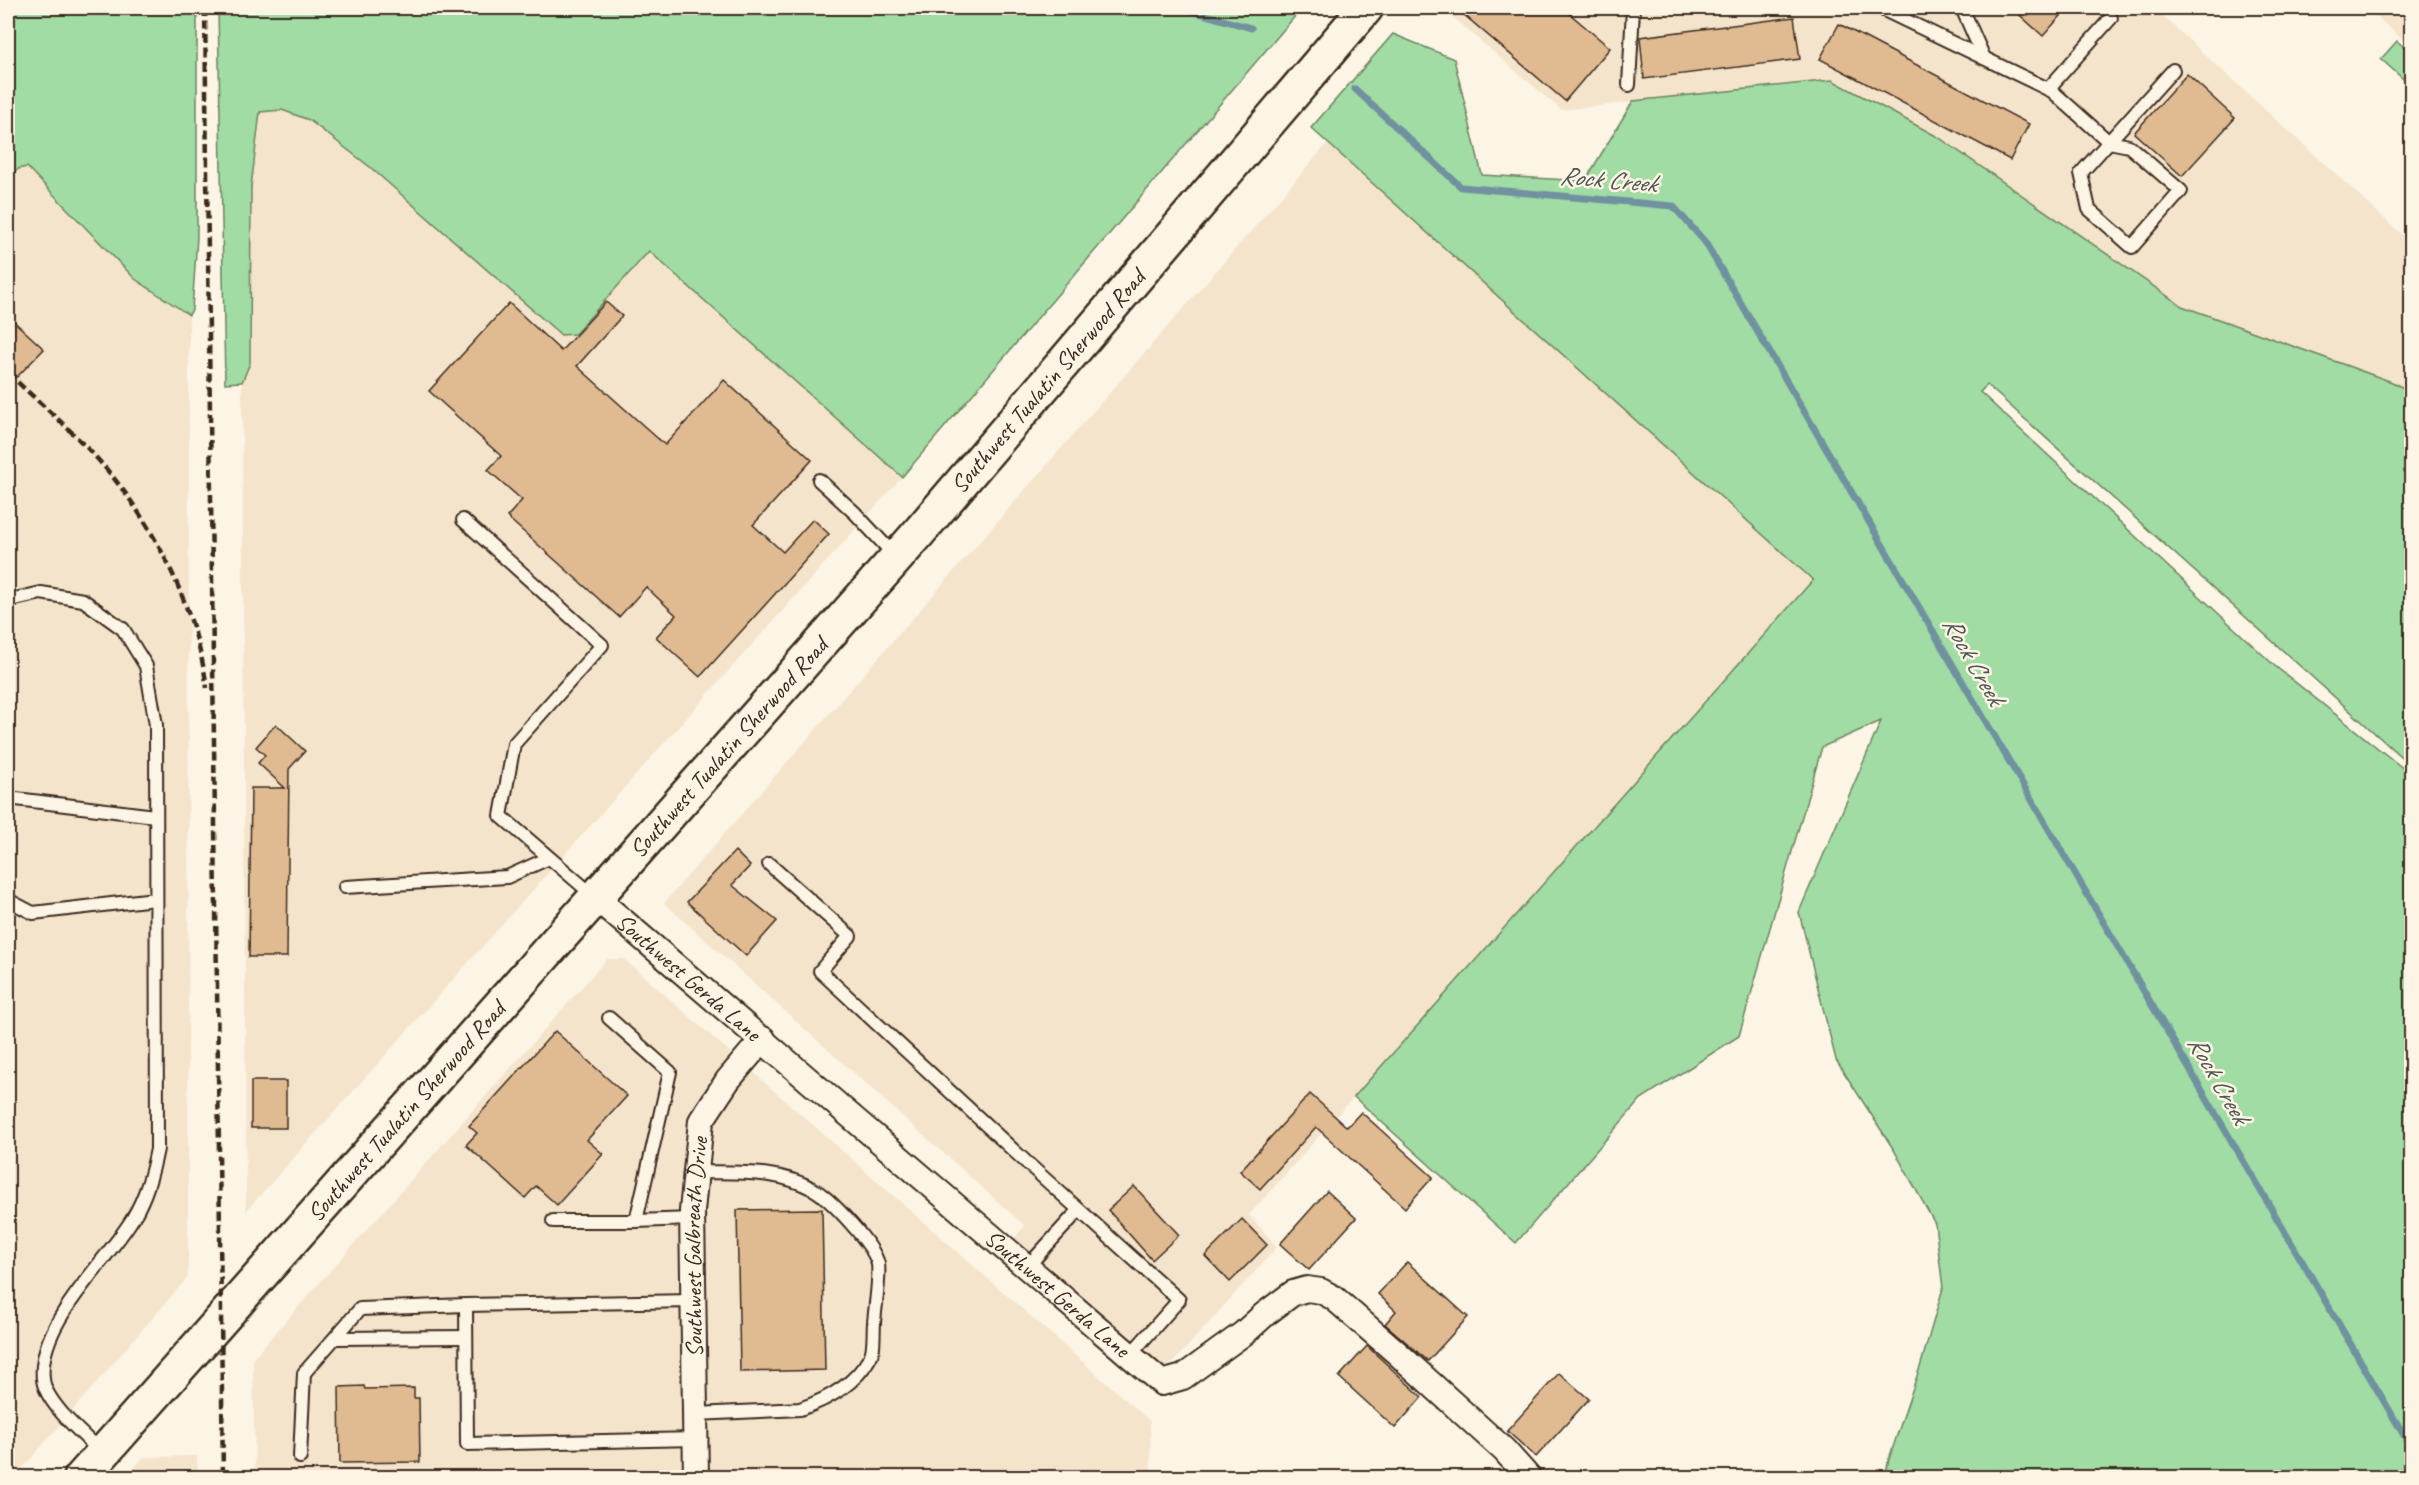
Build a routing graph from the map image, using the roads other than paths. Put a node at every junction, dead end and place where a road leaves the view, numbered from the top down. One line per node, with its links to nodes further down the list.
1 (1366, 8): 14 (highway, Southwest Tualatin Sherwood Road)
2 (1621, 8): 3 (lane)
3 (1634, 8): 9 (lane)
4 (1880, 8): 7 (lane)
5 (1962, 8): 7 (lane)
6 (2111, 18): 10 (lane)
7 (1984, 58): 10 (lane)
8 (2173, 70): 11 (lane)
9 (1629, 85)
10 (2048, 89): 11 (lane)
11 (2109, 142): 11 (lane)
12 (819, 480): 14 (lane)
13 (463, 520): 18 (lane)
14 (897, 558): 21 (highway, Southwest Tualatin Sherwood Road)
15 (8, 603): 17 (lane)
16 (8, 798): 17 (lane)
17 (155, 816): 22 (lane)
18 (549, 858): 20 (lane); 21 (lane)
19 (768, 864): 27 (lane)
20 (345, 887)
21 (595, 897): 25 (street, Southwest Gerda Lane); 39 (highway, Southwest Tualatin Sherwood Road)
22 (155, 899): 23 (lane); 39 (lane)
23 (8, 900)
24 (609, 1018): 30 (lane)
25 (763, 1039): 26 (street, Southwest Galbreath Drive); 31 (street, Southwest Gerda Lane)
26 (696, 1172): 28 (street, Southwest Galbreath Drive); 37 (lane)
27 (1079, 1210): 31 (lane); 36 (lane)
28 (692, 1219): 30 (lane); 32 (street, Southwest Galbreath Drive)
29 (553, 1221): 30 (lane)
30 (636, 1221)
31 (1027, 1267): 36 (street, Southwest Gerda Lane)
32 (693, 1301): 33 (lane); 37 (street, Southwest Galbreath Drive)
33 (466, 1305): 34 (lane); 35 (lane)
34 (466, 1336): 35 (lane); 38 (lane)
35 (335, 1338): 40 (lane)
36 (1130, 1356): 43 (street, Southwest Gerda Lane)
37 (696, 1414): 38 (street, Southwest Galbreath Drive)
38 (696, 1439): 42 (street, Southwest Galbreath Drive)
39 (102, 1454): 41 (highway, Southwest Tualatin Sherwood Road)
40 (300, 1457)
41 (81, 1478)
42 (696, 1478)
43 (1529, 1478)

